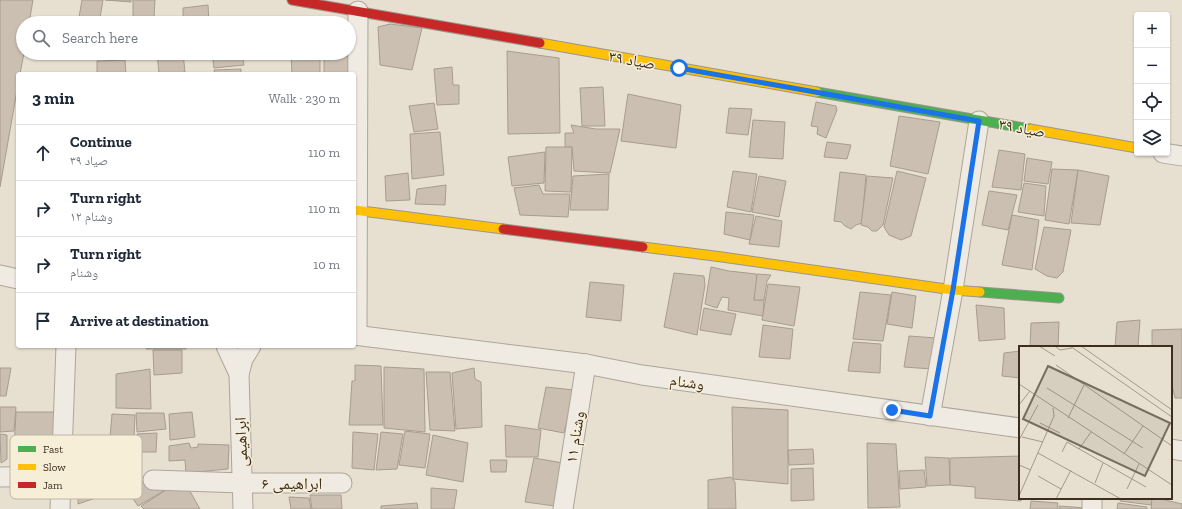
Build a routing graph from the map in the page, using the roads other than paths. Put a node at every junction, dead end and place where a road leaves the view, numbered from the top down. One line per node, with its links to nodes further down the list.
1 (292, 0): 2 (street, صیاد ۳۹)
2 (358, 12): 3 (street, صیاد ۳۹); 7 (street)
3 (979, 121): 4 (street, صیاد ۳۹); 10 (street)
4 (1134, 147)
5 (1170, 154): 6 (street)
6 (1182, 156)
7 (356, 211): 10 (street)
8 (0, 275): 9 (street)
9 (16, 279)
10 (953, 290): 11 (street); 18 (street)
11 (1059, 298)
12 (356, 335): 16 (street, وشنام)
13 (66, 348): 20 (street)
14 (227, 348): 17 (street)
15 (250, 348): 17 (street)
16 (586, 364): 18 (street, وشنام); 31 (street, وشنام ۱۱)
17 (239, 374): 26 (street, ابراهیمی)
18 (930, 416): 19 (street, وشنام)
19 (1019, 428)
20 (63, 435)
21 (1172, 449): 22 (street)
22 (1182, 451)
23 (0, 477): 24 (street)
24 (10, 477)
25 (153, 480): 26 (street, ابراهیمی ۶)
26 (242, 483): 27 (street, ابراهیمی ۶); 30 (street, ابراهیمی)
27 (342, 483)
28 (60, 499): 29 (street)
29 (60, 509)
30 (243, 509)
31 (563, 509)

